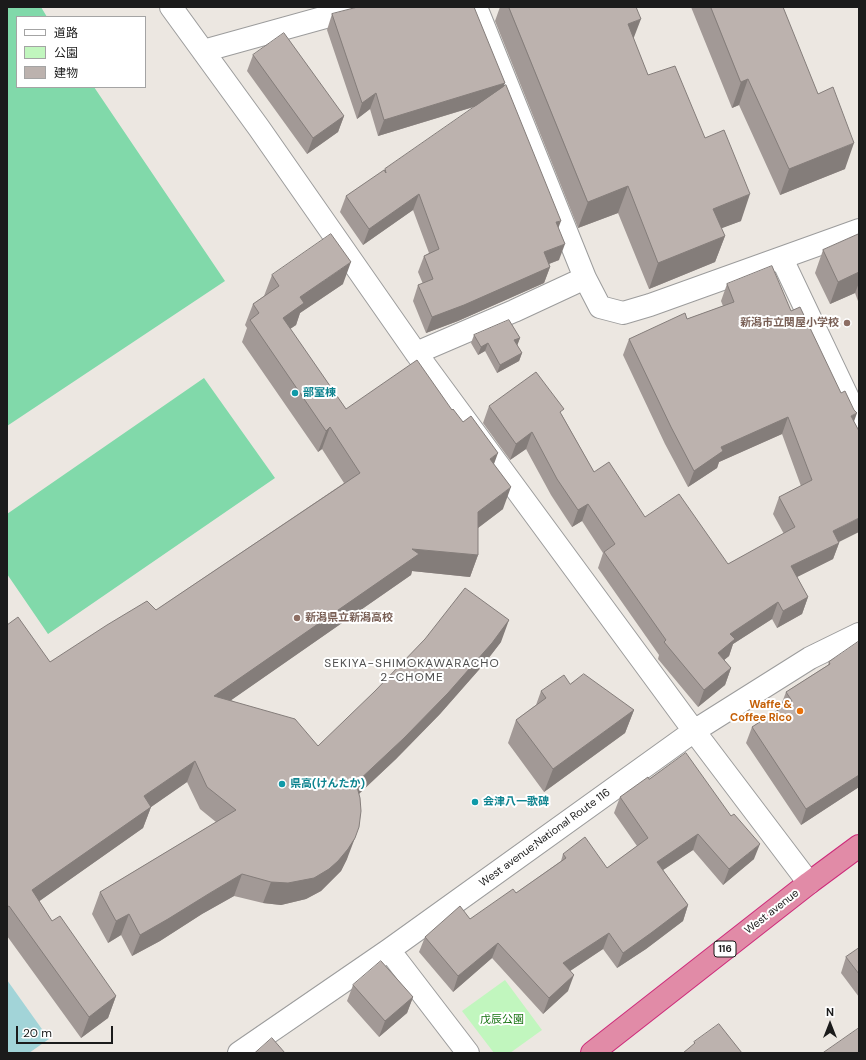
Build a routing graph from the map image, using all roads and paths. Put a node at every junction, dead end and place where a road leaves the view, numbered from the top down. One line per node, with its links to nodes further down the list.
1 (171, 7): 4 (street)
2 (362, 7): 4 (street)
3 (476, 7): 7 (street)
4 (203, 51): 8 (street)
5 (859, 230): 6 (street)
6 (782, 259): 7 (street); 9 (street)
7 (585, 278): 8 (street)
8 (416, 353): 11 (street)
9 (859, 421)
10 (859, 634): 11 (street, West avenue;National Route 116)
11 (694, 731): 13 (street); 14 (street, West avenue;National Route 116)
12 (859, 846): 13 (highway, West avenue / 116)
13 (809, 883): 17 (highway, West avenue / 116)
14 (389, 950): 15 (street, West avenue;National Route 116); 16 (street)
15 (239, 1053)
16 (468, 1053)
17 (592, 1053)

